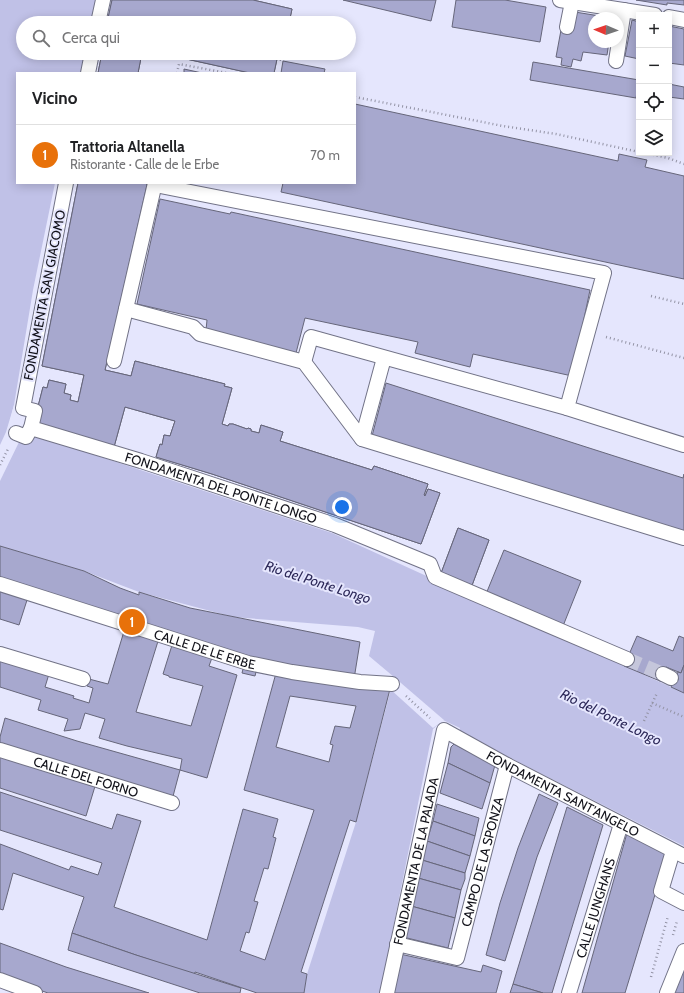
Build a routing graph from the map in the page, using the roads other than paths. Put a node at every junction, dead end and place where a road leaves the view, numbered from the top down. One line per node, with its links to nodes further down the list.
1 (103, 0): 5 (street)
2 (566, 1): 3 (street); 8 (street)
3 (621, 6): 4 (street); 10 (street)
4 (643, 12)
5 (100, 16)
6 (672, 18): 7 (street)
7 (684, 20)
8 (567, 27)
9 (91, 60): 11 (street)
10 (616, 61)
11 (88, 72)
12 (66, 184): 19 (street, FONDAMENTA SAN GIACOMO)
13 (155, 184): 14 (street); 18 (street)
14 (126, 309): 16 (street); 17 (street)
15 (384, 358): 17 (street); 18 (street); 21 (street)
16 (114, 361)
17 (304, 362): 21 (street)
18 (567, 408): 22 (street)
19 (30, 428): 20 (street); 26 (street, FONDAMENTA DEL PONTE LONGO)
20 (16, 433)
21 (362, 439): 23 (street)
22 (684, 445)
23 (684, 538)
24 (0, 584): 28 (street, CALLE DE LE ERBE)
25 (0, 654): 27 (street)
26 (627, 659)
27 (84, 679)
28 (392, 684)
29 (444, 730): 31 (street, FONDAMENTA SANT'ANGELO); 36 (street, FONDAMENTA DE LA PALADA)
30 (0, 750): 32 (street, CALLE DEL FORNO)
31 (507, 765): 33 (street, FONDAMENTA SANT'ANGELO); 36 (street, CAMPO DE LA SPONZA)
32 (172, 803)
33 (621, 824): 34 (street, FONDAMENTA SANT'ANGELO); 41 (street, CALLE JUNGHANS)
34 (679, 853): 35 (street)
35 (681, 902)
36 (397, 944): 40 (street, FONDAMENTA DE LA PALADA)
37 (684, 950): 42 (street)
38 (0, 980): 39 (street)
39 (35, 993)
40 (387, 993)
41 (569, 993)
42 (667, 993)

